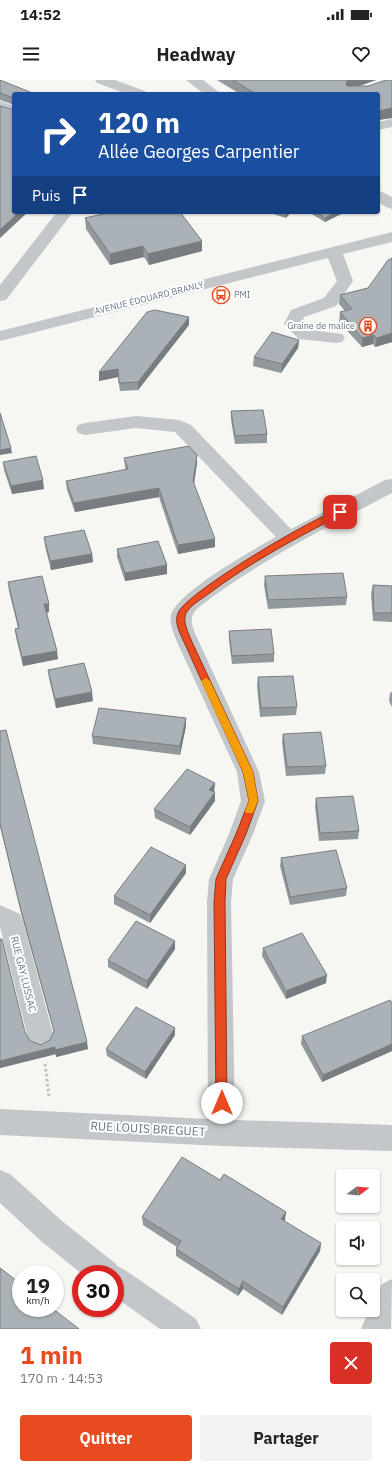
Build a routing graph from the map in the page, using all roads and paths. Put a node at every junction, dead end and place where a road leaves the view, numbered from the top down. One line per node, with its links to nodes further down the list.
1 (102, 80): 3 (street)
2 (193, 80): 4 (street)
3 (135, 92)
4 (211, 92)
5 (0, 105): 6 (street)
6 (12, 111)
7 (0, 114): 8 (street)
8 (12, 116)
9 (392, 123): 10 (street)
10 (380, 126)
11 (392, 187): 12 (street)
12 (380, 190)
13 (380, 196): 14 (street)
14 (392, 204)
15 (63, 214): 18 (street)
16 (392, 236): 17 (street, AVENUE ÉDOUARD BRANLY)
17 (334, 251): 19 (street, AVENUE ÉDOUARD BRANLY); 20 (street)
18 (0, 296)
19 (0, 336)
20 (336, 338)
21 (85, 429): 23 (street)
22 (392, 485): 23 (street)
23 (289, 539): 28 (street)
24 (0, 916): 25 (street, RUE GAY LUSSAC)
25 (41, 1038): 27 (path)
26 (0, 1122): 27 (street, RUE LOUIS BREGUET)
27 (54, 1124): 28 (street, RUE LOUIS BREGUET)
28 (222, 1133): 29 (street, RUE LOUIS BREGUET)
29 (392, 1138)
30 (0, 1184): 31 (street)
31 (93, 1265)
32 (124, 1286): 34 (street)
33 (392, 1294): 35 (street)
34 (186, 1329)
35 (376, 1329)

